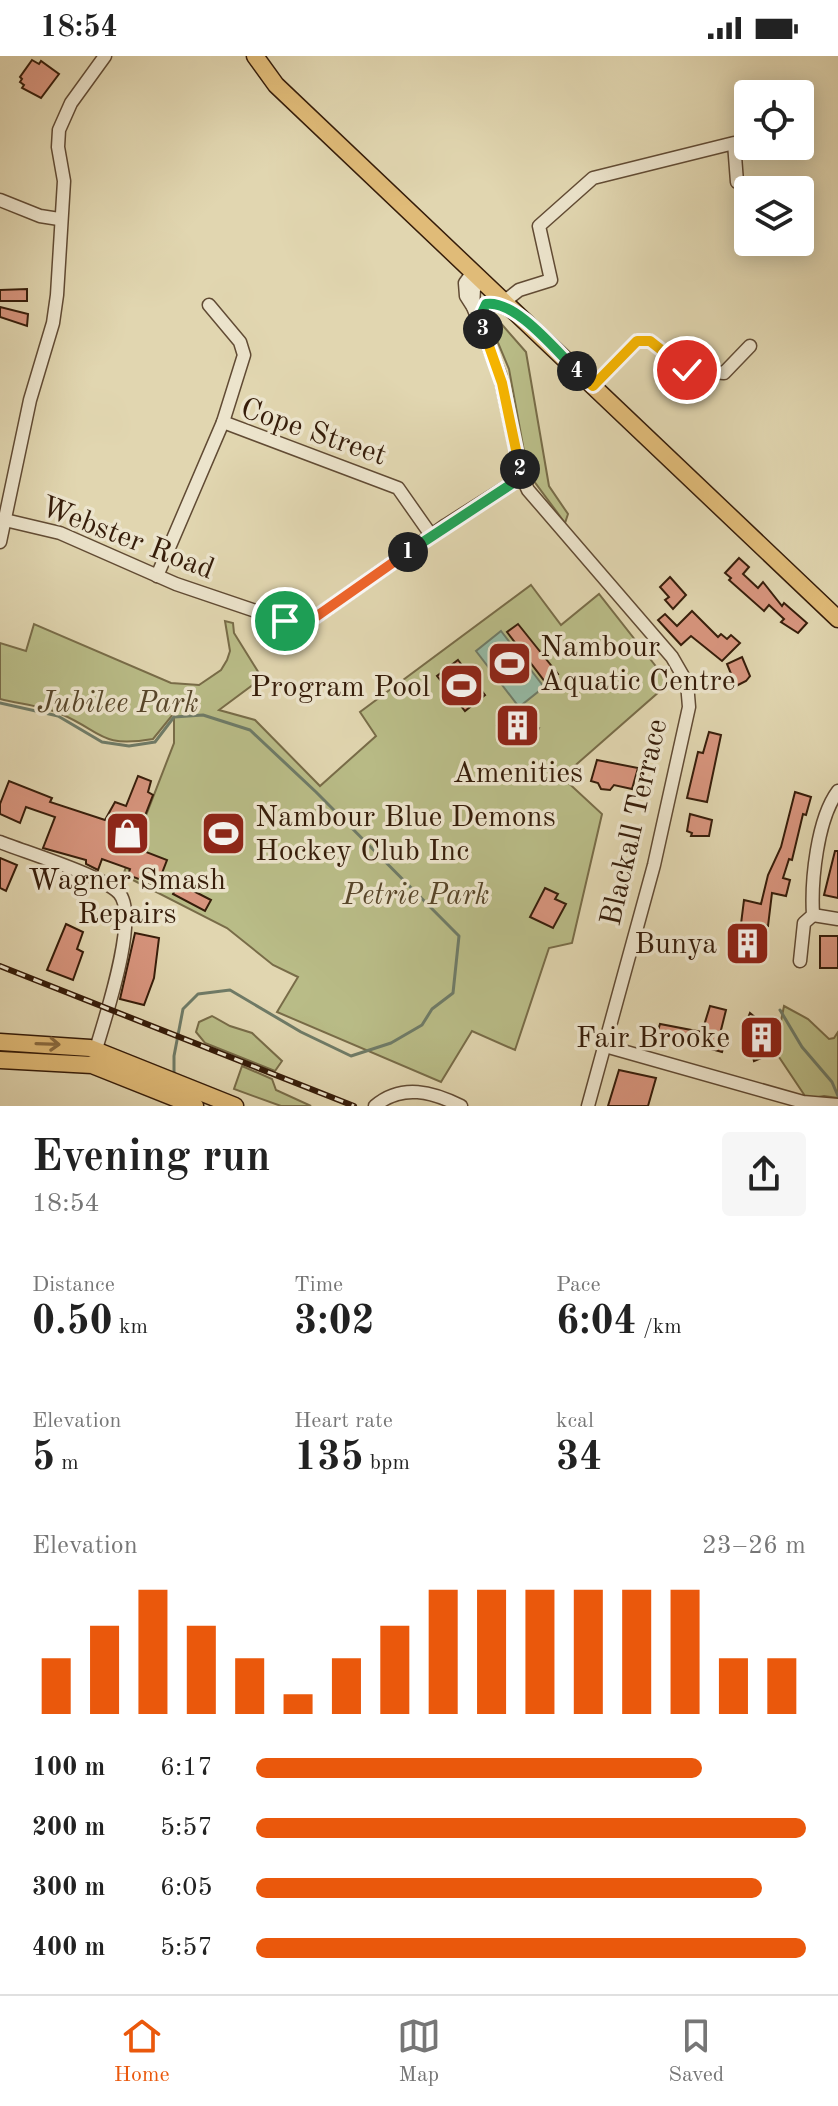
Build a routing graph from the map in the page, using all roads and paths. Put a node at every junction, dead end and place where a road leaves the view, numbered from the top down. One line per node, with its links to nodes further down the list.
1 (105, 56): 5 (street)
2 (255, 56): 6 (main road)
3 (737, 176): 8 (street)
4 (0, 200): 5 (street)
5 (59, 219): 14 (street)
6 (477, 276): 8 (main road); 9 (street, Blackall Terrace)
7 (209, 305): 12 (street)
8 (510, 306): 9 (street); 11 (main road)
9 (480, 322): 13 (street, Blackall Terrace)
10 (750, 346): 11 (street)
11 (593, 386): 18 (main road)
12 (223, 422): 15 (street, Cope Street); 17 (street, Cope Street)
13 (522, 477): 15 (street, Webster Road); 25 (street, Blackall Terrace)
14 (5, 520): 16 (street); 17 (street, Webster Road)
15 (431, 535): 17 (street, Webster Road)
16 (0, 542)
17 (157, 576)
18 (838, 619)
19 (838, 791): 21 (street)
20 (0, 842): 26 (street)
21 (813, 915): 22 (street); 23 (street)
22 (838, 919)
23 (800, 961)
24 (0, 1042): 26 (main road, one-way to 26)
25 (605, 1046): 30 (street); 33 (street, Blackall Terrace)
26 (94, 1057): 27 (main road); 28 (main road); 28 (main road)
27 (0, 1060)
28 (196, 1098): 31 (main road)
29 (376, 1105): 32 (street)
30 (838, 1105)
31 (235, 1106)
32 (461, 1106)
33 (588, 1106)

